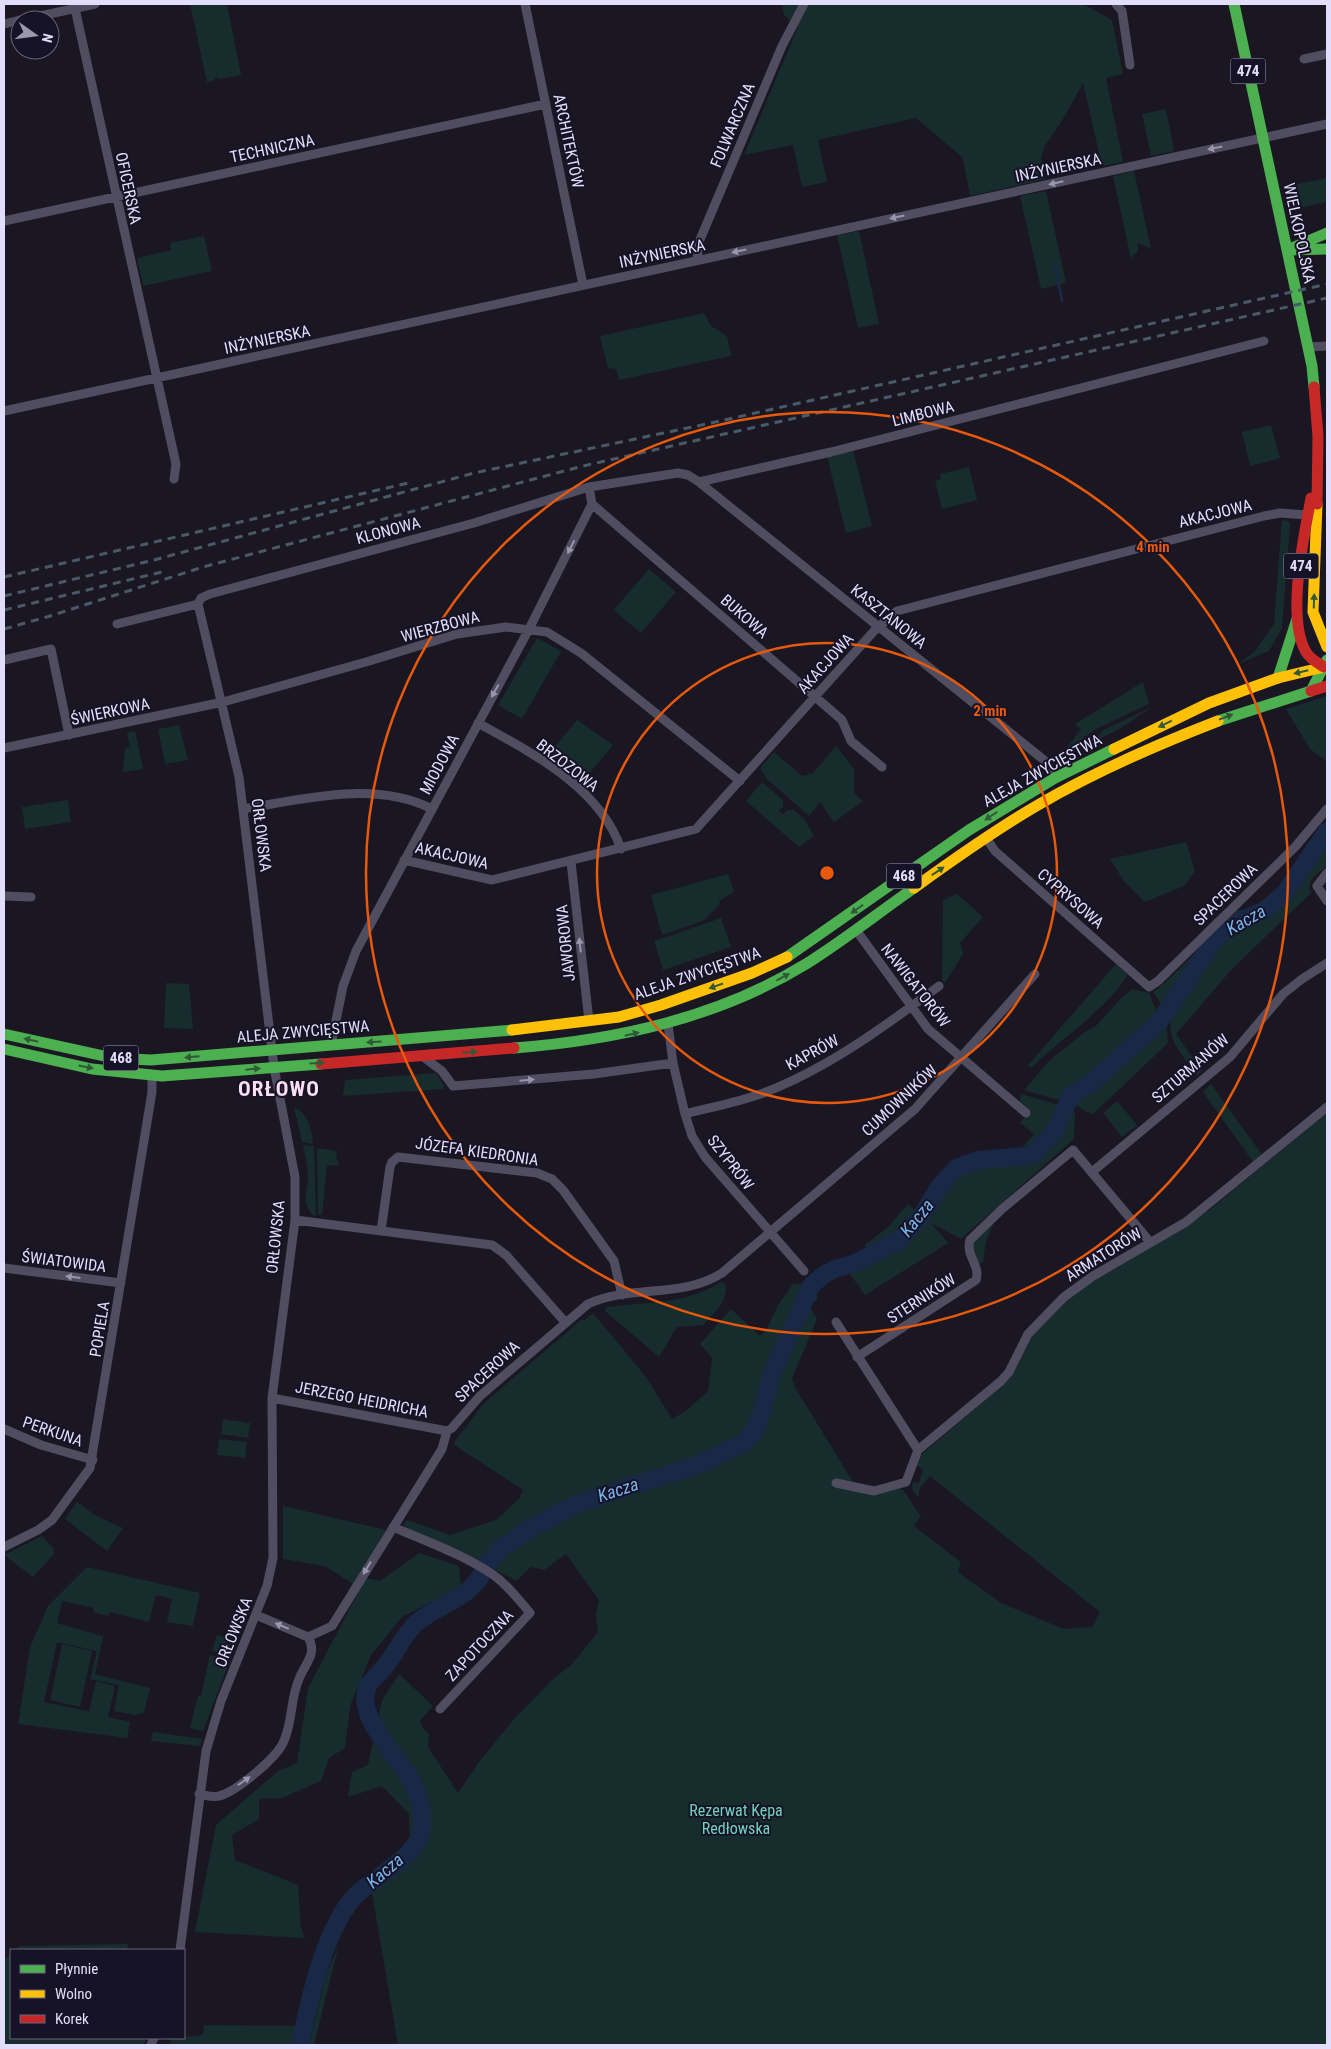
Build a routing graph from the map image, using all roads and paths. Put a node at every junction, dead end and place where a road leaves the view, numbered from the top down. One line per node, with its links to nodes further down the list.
1 (95, 4): 6 (street)
2 (525, 4): 11 (street, ARCHITEKTÓW)
3 (804, 4): 19 (street, FOLWARCZNA)
4 (1116, 4): 10 (street)
5 (1234, 4): 13 (main road, WIELKOPOLSKA / 474)
6 (75, 6): 7 (street); 14 (street, OFICERSKA)
7 (60, 10)
8 (1327, 54): 9 (street)
9 (1304, 59)
10 (1130, 65)
11 (546, 104): 14 (street, TECHNICZNA); 20 (street, ARCHITEKTÓW)
12 (1327, 124): 13 (street, INŻYNIERSKA)
13 (1263, 138): 18 (main road, WIELKOPOLSKA / 474); 19 (street, INŻYNIERSKA, one-way to 19)
14 (116, 196): 15 (street, TECHNICZNA); 24 (street, OFICERSKA)
15 (4, 221)
16 (1327, 233): 18 (main road)
17 (1327, 249): 18 (main road)
18 (1286, 250): 23 (main road, WIELKOPOLSKA / 474)
19 (697, 260): 20 (street, INŻYNIERSKA)
20 (583, 285): 24 (street, INŻYNIERSKA)
21 (1264, 342): 28 (street, LIMBOWA)
22 (1327, 346): 23 (street)
23 (1308, 347): 26 (main road, WIELKOPOLSKA / 474)
24 (156, 378): 25 (street, INŻYNIERSKA); 27 (street, OFICERSKA)
25 (4, 411)
26 (1316, 471): 31 (main road, WIELKOPOLSKA / 474); 37 (main road, WIELKOPOLSKA / 474, one-way to 26)
27 (174, 479)
28 (699, 482): 29 (street); 35 (street, KASZTANOWA)
29 (589, 487): 30 (street); 32 (street, KLONOWA)
30 (592, 504): 36 (street, MIODOWA, one-way to 36); 43 (street, BUKOWA)
31 (1307, 515): 33 (main road, WIELKOPOLSKA / 474); 35 (street, AKACJOWA)
32 (198, 604): 34 (street); 44 (street, ORŁOWSKA)
33 (1298, 618): 39 (main road, WIELKOPOLSKA / 474); 40 (main road, WIELKOPOLSKA / 474)
34 (117, 624)
35 (878, 627): 43 (street, AKACJOWA); 49 (street, KASZTANOWA)
36 (529, 629): 44 (street, WIERZBOWA); 45 (street, MIODOWA, one-way to 45); 50 (street, WIERZBOWA)
37 (1327, 647)
38 (4, 660): 46 (street)
39 (1326, 665): 40 (main road, ALEJA ZWYCIĘSTWA / 468, one-way to 40); 42 (main road)
40 (1278, 678): 49 (main road, ALEJA ZWYCIĘSTWA / 468, one-way to 49)
41 (1327, 686): 42 (main road, ALEJA ZWYCIĘSTWA / 468)
42 (1311, 690): 54 (main road, ALEJA ZWYCIĘSTWA / 468, one-way to 42)
43 (815, 696): 48 (street, BUKOWA); 50 (street, AKACJOWA)
44 (223, 702): 46 (street, ŚWIERKOWA); 51 (street, ORŁOWSKA)
45 (478, 723): 52 (street, MIODOWA); 55 (street, BRZOZOWA)
46 (69, 735): 47 (street, ŚWIERKOWA)
47 (4, 748)
48 (882, 767)
49 (1056, 778): 68 (main road, ALEJA ZWYCIĘSTWA / 468, one-way to 68)
50 (740, 781): 55 (street, AKACJOWA)
51 (243, 809): 52 (street); 73 (street, ORŁOWSKA)
52 (432, 809): 56 (street, MIODOWA)
53 (1327, 809): 65 (street, SPACEROWA)
54 (986, 838): 62 (main road, ALEJA ZWYCIĘSTWA / 468, one-way to 54); 65 (street, CYPRYSOWA)
55 (621, 849): 57 (street, AKACJOWA)
56 (404, 860): 57 (street, AKACJOWA); 71 (street, MIODOWA)
57 (571, 862): 68 (street, JAWOROWA, one-way to 57)
58 (1327, 873): 61 (street)
59 (4, 896): 60 (street)
60 (30, 898)
61 (1327, 901)
62 (856, 930): 67 (street, NAWIGATORÓW); 69 (main road, ALEJA ZWYCIĘSTWA / 468, one-way to 62)
63 (1327, 963): 82 (street, SZTURMANÓW)
64 (1035, 974): 75 (street, CUMOWNIKÓW)
65 (1138, 978)
66 (939, 986): 67 (street, KAPRÓW)
67 (911, 1006): 75 (street, NAWIGATORÓW); 81 (street, KAPRÓW)
68 (589, 1021): 71 (main road, ALEJA ZWYCIĘSTWA / 468, one-way to 71)
69 (668, 1024): 74 (main road, ALEJA ZWYCIĘSTWA / 468, one-way to 69); 76 (street, SZYPRÓW)
70 (4, 1034): 73 (main road, ALEJA ZWYCIĘSTWA / 468, one-way to 70)
71 (331, 1045): 73 (main road, ALEJA ZWYCIĘSTWA / 468)
72 (4, 1049): 78 (main road, ALEJA ZWYCIĘSTWA / 468, one-way to 78)
73 (273, 1049): 77 (street, ORŁOWSKA)
74 (422, 1056): 76 (street, one-way to 76); 77 (main road, ALEJA ZWYCIĘSTWA / 468, one-way to 74)
75 (962, 1059): 80 (street, NAWIGATORÓW); 85 (street, CUMOWNIKÓW)
76 (673, 1064): 81 (street, SZYPRÓW)
77 (274, 1067): 78 (main road, ALEJA ZWYCIĘSTWA / 468, one-way to 77); 83 (street, ORŁOWSKA)
78 (152, 1076): 89 (street, POPIELA)
79 (1327, 1107): 86 (street, ARMATORÓW)
80 (1026, 1113)
81 (685, 1114): 85 (street, SZYPRÓW)
82 (1092, 1172): 86 (street); 93 (street, STERNIKÓW)
83 (295, 1220): 84 (street); 94 (street, ORŁOWSKA)
84 (382, 1231): 90 (street, JÓZEFA KIEDRONIA); 91 (street)
85 (770, 1234): 88 (street, SZYPRÓW); 90 (street, SPACEROWA)
86 (1150, 1242): 97 (street, ARMATORÓW)
87 (4, 1268): 89 (street, ŚWIATOWIDA, one-way to 87)
88 (804, 1271)
89 (121, 1283): 98 (street, POPIELA)
90 (622, 1295): 91 (street, SPACEROWA)
91 (564, 1322): 96 (street, SPACEROWA)
92 (836, 1322): 93 (street)
93 (858, 1357): 97 (street)
94 (272, 1398): 96 (street, JERZEGO HEIDRICHA); 102 (street, ORŁOWSKA)
95 (4, 1429): 98 (street, PERKUNA)
96 (447, 1431): 100 (street, SPACEROWA)
97 (918, 1450): 99 (street)
98 (92, 1460): 101 (street, POPIELA)
99 (836, 1482)
100 (393, 1527): 103 (street, SPACEROWA, one-way to 103); 104 (street, ZAPOTOCZNA)
101 (4, 1547)
102 (256, 1615): 103 (street, one-way to 102); 105 (street, ORŁOWSKA)
103 (308, 1637): 105 (street, one-way to 103)
104 (440, 1709)
105 (200, 1794): 106 (street, ORŁOWSKA)
106 (180, 1949)

